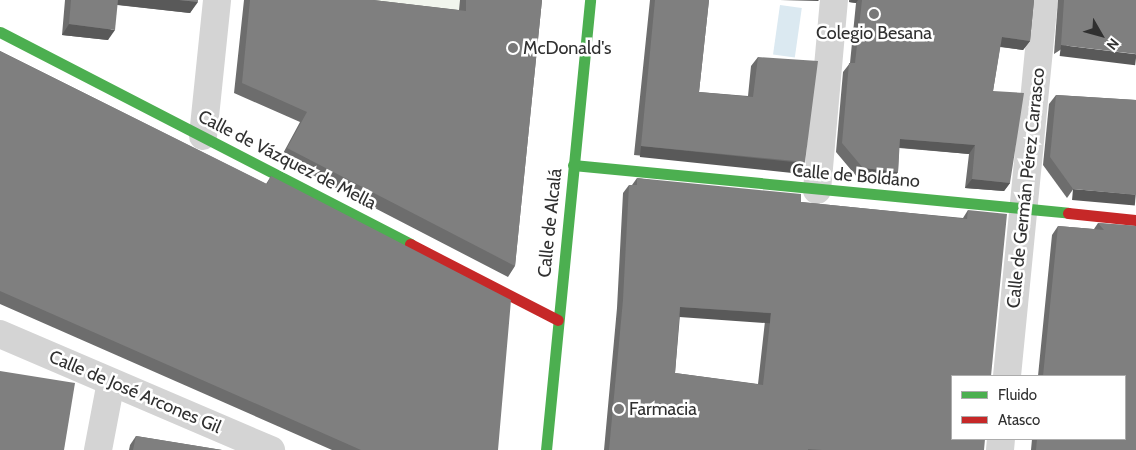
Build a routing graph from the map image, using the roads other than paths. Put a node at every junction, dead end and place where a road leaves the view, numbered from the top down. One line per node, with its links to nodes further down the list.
1 (217, 0): 6 (street)
2 (590, 0): 7 (street, Calle de Alcalá)
3 (834, 0): 8 (street)
4 (1044, 0): 9 (street, Calle de Germán Pérez Carrasco)
5 (0, 32): 6 (street, Calle de Vázquez de Mella)
6 (203, 136): 11 (street, Calle de Vázquez de Mella)
7 (573, 165): 8 (street, Calle de Boldano); 11 (street, Calle de Alcalá)
8 (817, 190): 9 (street, Calle de Boldano)
9 (1024, 210): 10 (street, Calle de Boldano); 13 (street, Calle de Germán Pérez Carrasco)
10 (1136, 220)
11 (558, 320): 17 (street, Calle de Alcalá)
12 (0, 334): 14 (street, Calle de José Arcones Gil)
13 (1007, 375)
14 (111, 382): 15 (street); 16 (street, Calle de José Arcones Gil)
15 (98, 450)
16 (271, 450)
17 (546, 450)

